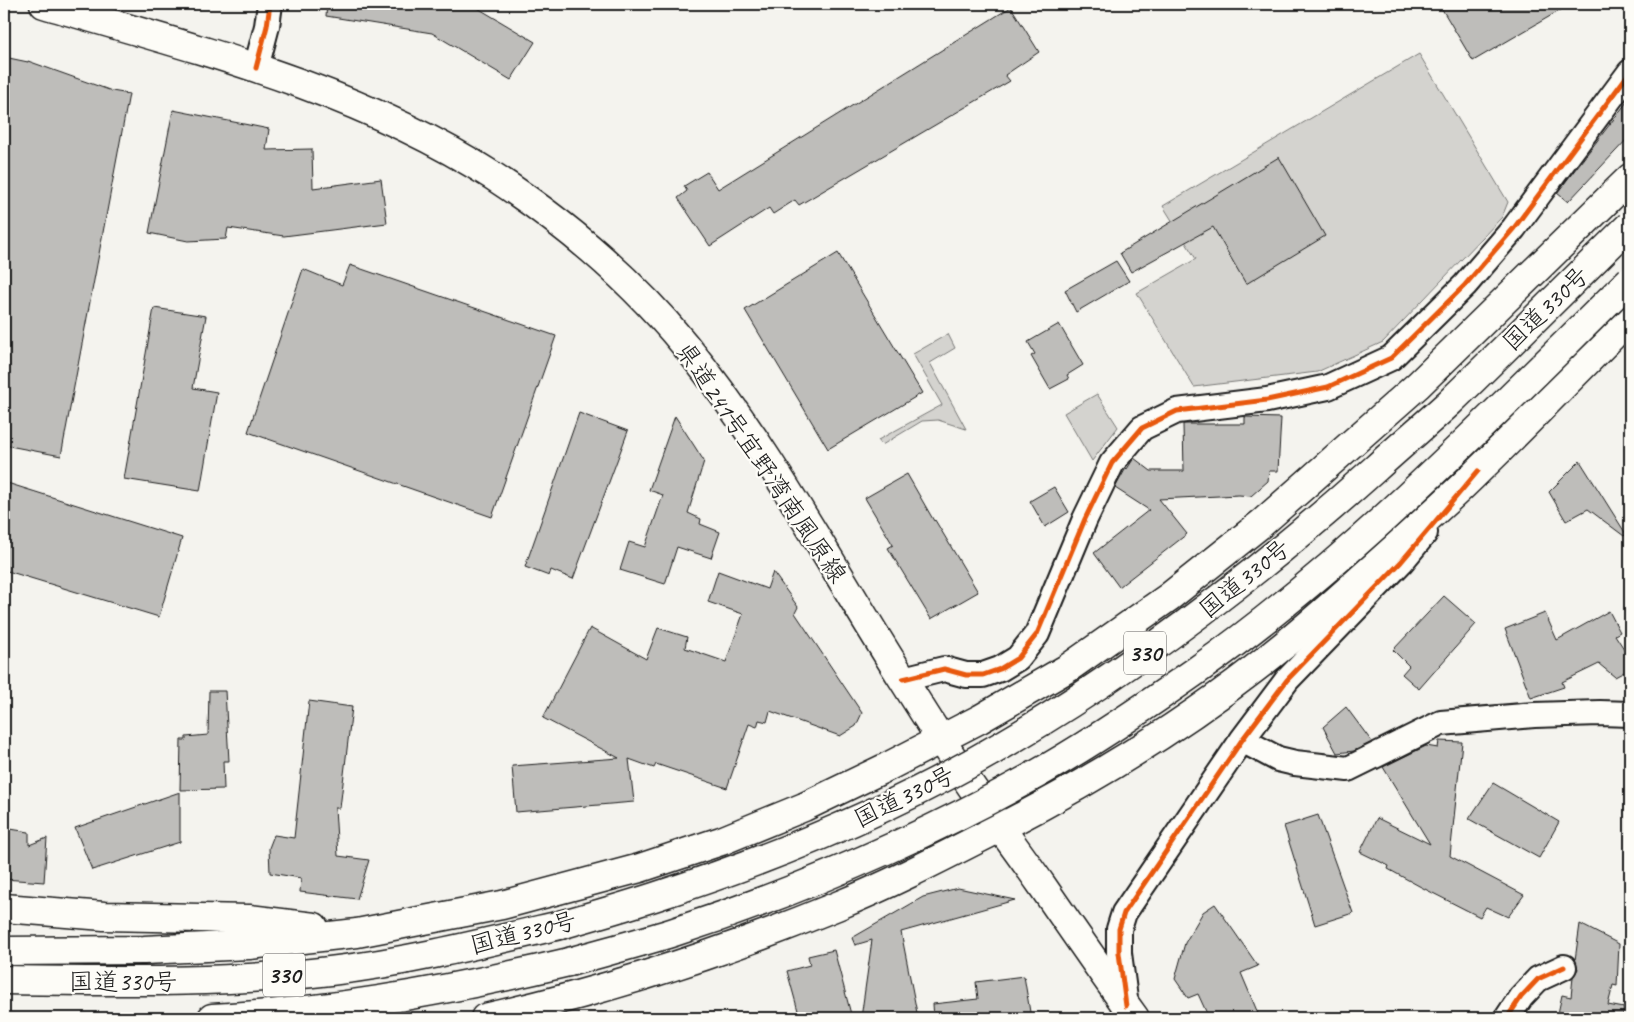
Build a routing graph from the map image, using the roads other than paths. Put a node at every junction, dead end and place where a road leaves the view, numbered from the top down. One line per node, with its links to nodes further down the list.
1 (44, 4): 3 (main road, 県道241号宜野湾南風原線)
2 (270, 4): 3 (street)
3 (256, 68): 10 (main road, 県道241号宜野湾南風原線)
4 (1630, 72): 10 (street)
5 (1630, 178): 12 (main road)
6 (1630, 225): 19 (main road, 国道330号 / 330, bridge)
7 (1630, 280): 22 (main road, 国道330号 / 330, bridge)
8 (1630, 318): 9 (main road)
9 (1478, 471): 13 (street); 14 (main road)
10 (902, 679): 12 (main road, 県道241号宜野湾南風原線)
11 (1630, 714): 13 (street)
12 (941, 739): 14 (main road, 県道241号宜野湾南風原線); 16 (main road)
13 (1242, 740): 21 (street)
14 (1001, 827): 20 (main road); 21 (main road, 県道241号宜野湾南風原線)
15 (4, 908): 16 (main road)
16 (358, 933): 17 (main road)
17 (4, 951)
18 (1564, 967): 25 (street)
19 (4, 980)
20 (596, 990): 23 (main road); 24 (main road)
21 (1130, 1012)
22 (212, 1018)
23 (485, 1018)
24 (566, 1018)
25 (1507, 1018)

